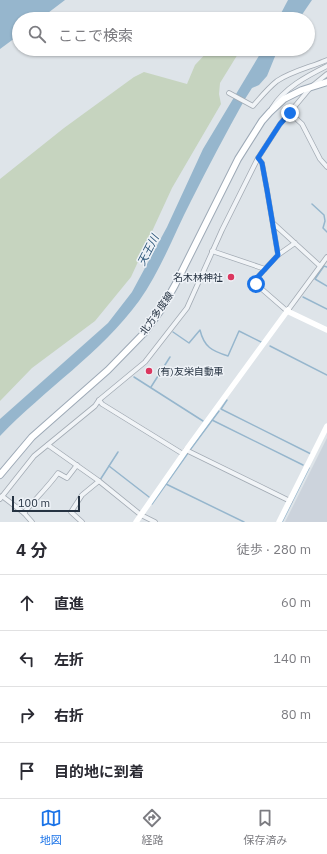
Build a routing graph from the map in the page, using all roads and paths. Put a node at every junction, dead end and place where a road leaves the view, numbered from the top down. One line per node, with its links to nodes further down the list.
1 (327, 60): 6 (street)
2 (327, 66): 7 (street)
3 (327, 74): 5 (street)
4 (327, 82): 5 (main road, 北方多度線)
5 (311, 87): 7 (main road, 北方多度線); 8 (street)
6 (229, 93)
7 (270, 112): 25 (main road, 北方多度線)
8 (290, 113): 9 (street); 10 (street)
9 (258, 158): 11 (street); 13 (street)
10 (327, 167)
11 (274, 224): 12 (street); 14 (street)
12 (295, 243): 14 (street); 16 (street)
13 (212, 251): 17 (street); 20 (street)
14 (278, 255): 17 (street)
15 (327, 257): 16 (street)
16 (320, 266): 18 (street)
17 (265, 269): 18 (street)
18 (288, 310): 19 (street); 23 (street)
19 (327, 330)
20 (99, 400): 22 (street); 23 (street)
21 (327, 426): 28 (street)
22 (48, 445): 24 (street); 27 (street)
23 (185, 452): 28 (street); 30 (street)
24 (77, 465): 26 (street); 29 (street)
25 (0, 475)
26 (99, 481): 30 (street); 32 (street)
27 (1, 497): 29 (street)
28 (290, 501): 35 (street)
29 (24, 513): 31 (street)
30 (141, 515): 33 (street); 34 (street)
31 (32, 522)
32 (82, 522)
33 (136, 522)
34 (155, 522)
35 (279, 522)

